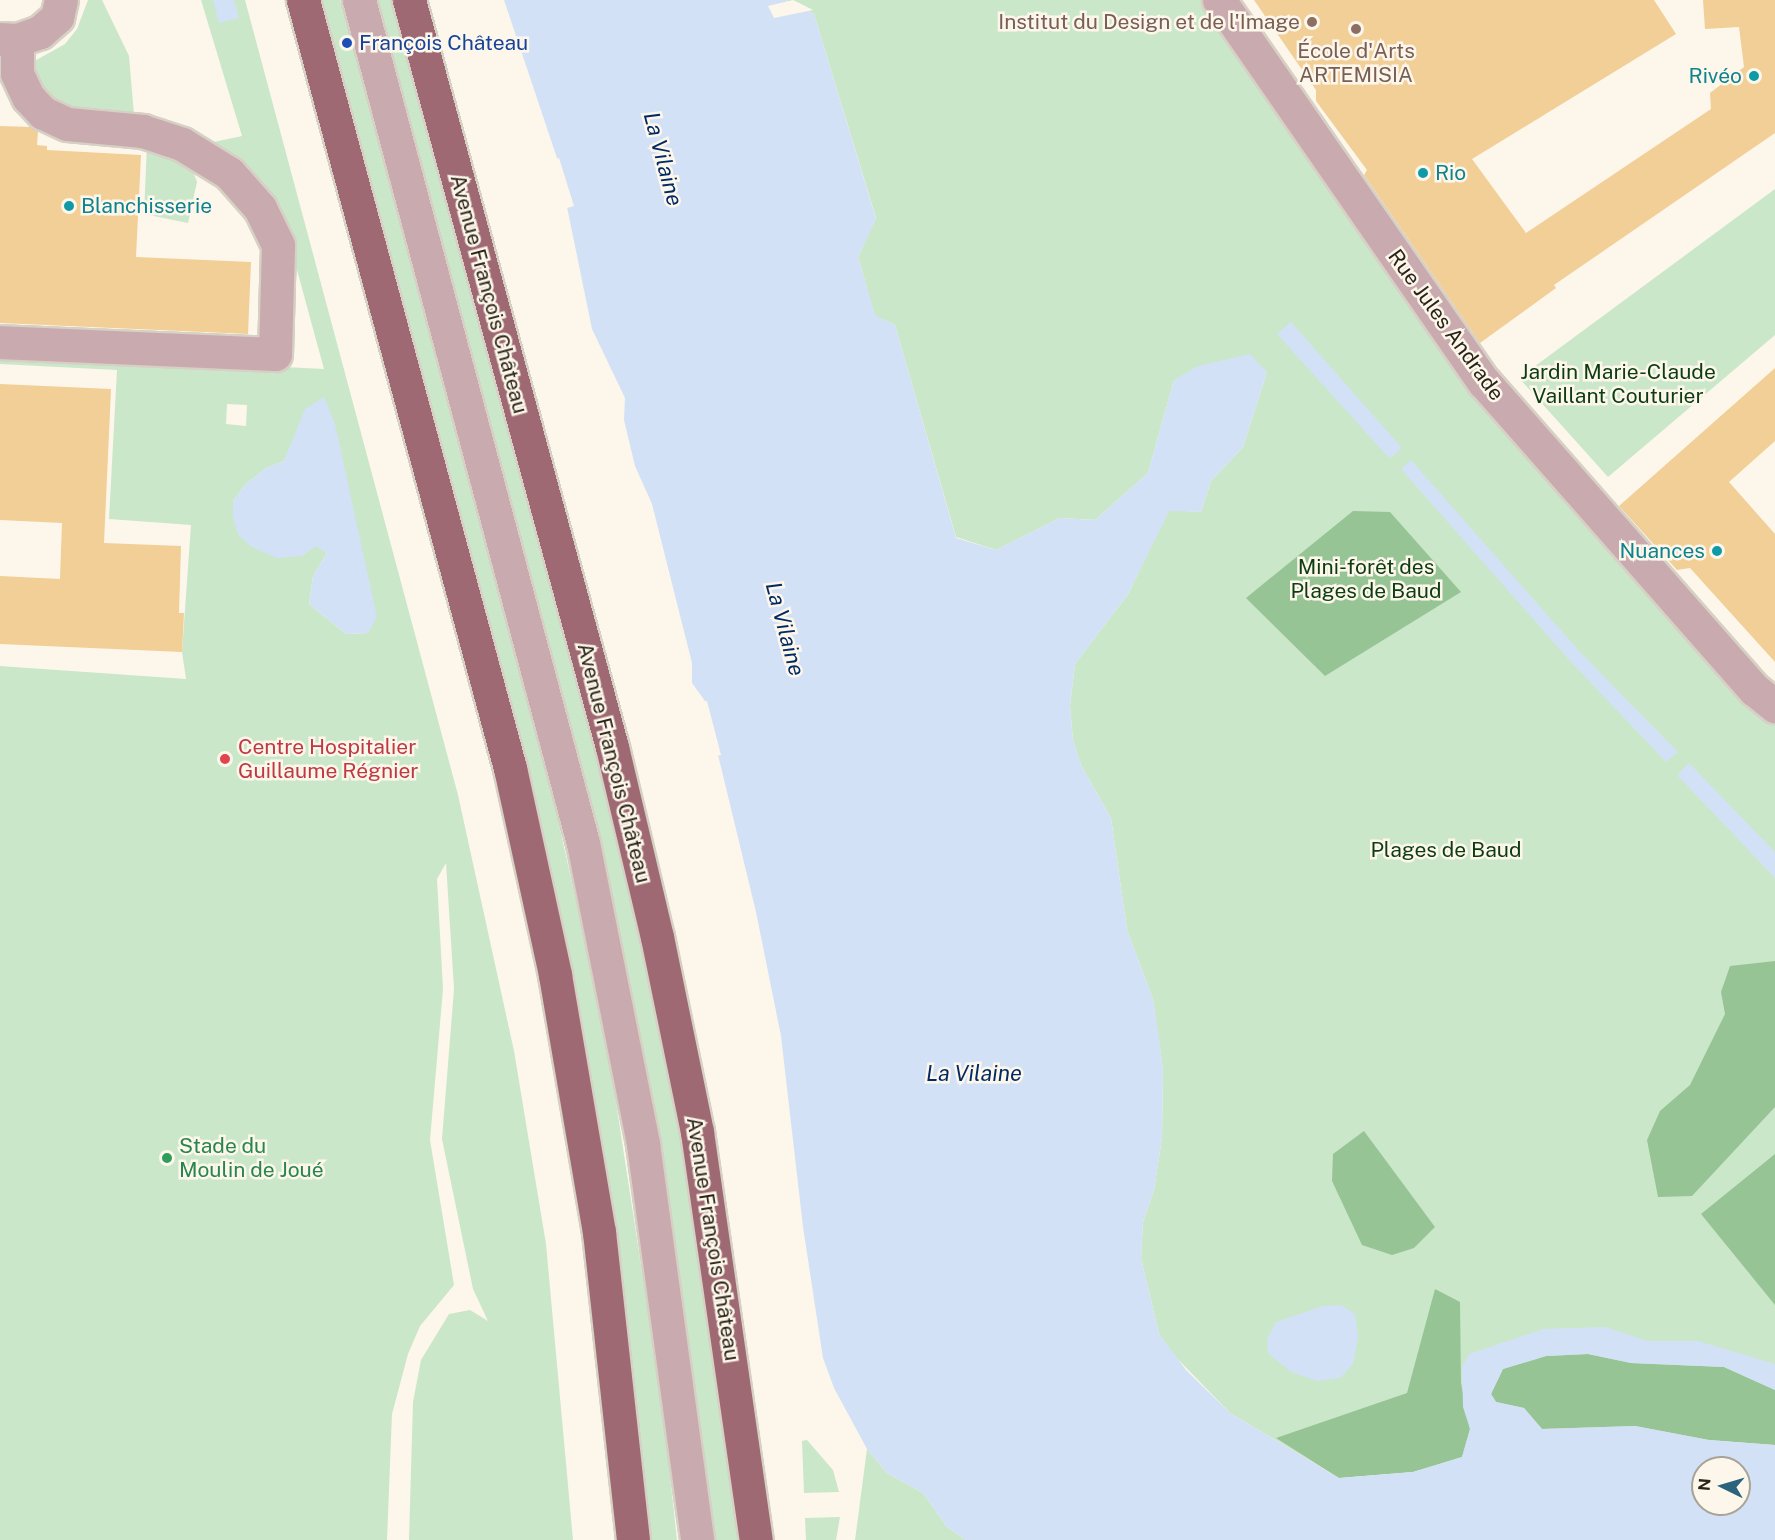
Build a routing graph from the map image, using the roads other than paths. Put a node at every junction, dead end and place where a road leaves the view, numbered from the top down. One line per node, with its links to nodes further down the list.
1 (61, 0): 6 (street)
2 (303, 0): 9 (main road)
3 (359, 0): 10 (street)
4 (409, 0): 11 (main road, Avenue François Château)
5 (1219, 0): 8 (street, Rue Jules Andrade)
6 (8, 40): 7 (street)
7 (0, 342)
8 (1775, 706)
9 (633, 1540)
10 (697, 1540)
11 (756, 1540)

